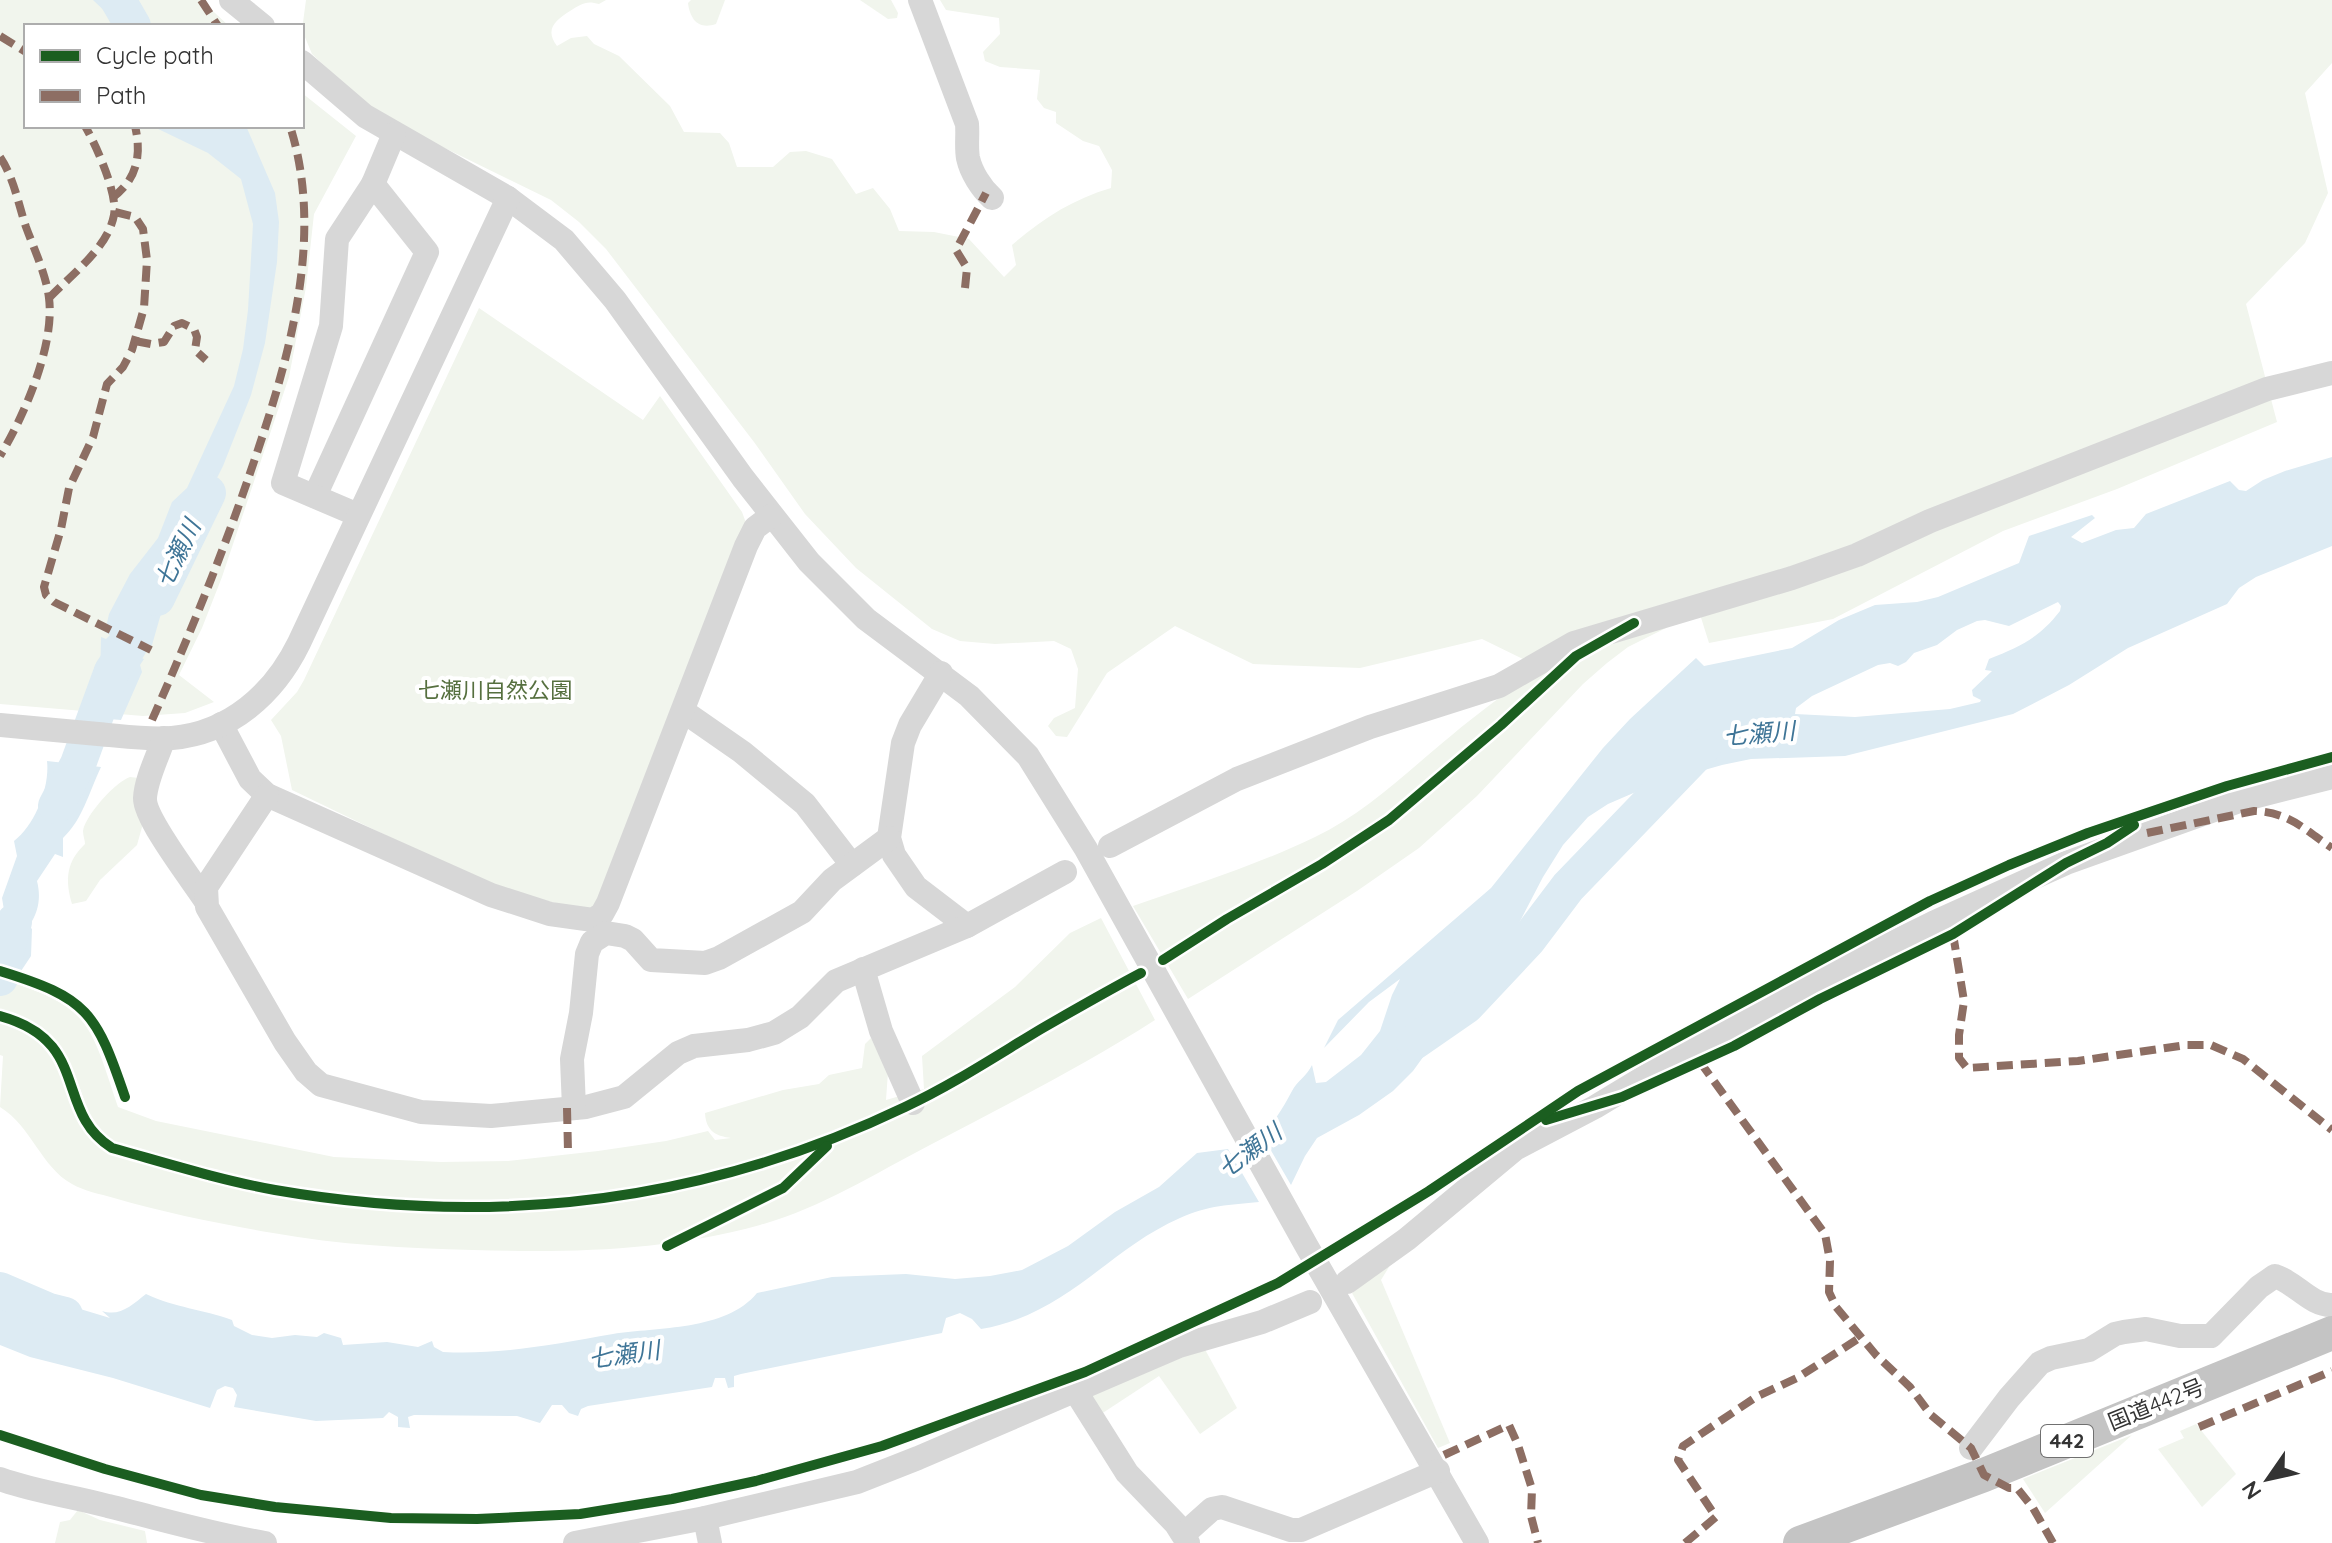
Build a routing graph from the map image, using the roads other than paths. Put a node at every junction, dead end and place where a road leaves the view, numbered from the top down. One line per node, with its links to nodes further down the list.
1 (231, 0): 3 (street)
2 (920, 0): 8 (street)
3 (261, 24)
4 (304, 64): 5 (street)
5 (394, 134): 6 (street); 7 (street)
6 (373, 184): 10 (street); 10 (street)
7 (508, 198): 11 (street); 12 (street)
8 (992, 198)
9 (2332, 373): 21 (street)
10 (315, 496): 11 (street)
11 (358, 515): 15 (street)
12 (771, 516): 13 (street); 14 (street)
13 (941, 673): 20 (street); 36 (street)
14 (683, 711): 22 (street); 25 (street)
15 (221, 724): 17 (street); 19 (street)
16 (0, 725): 17 (street)
17 (164, 738): 24 (street)
18 (2332, 777): 30 (street)
19 (267, 795): 24 (street); 25 (street)
20 (889, 838): 22 (street); 26 (street)
21 (1110, 846)
22 (852, 865): 25 (street)
23 (1065, 872): 26 (street)
24 (205, 900): 29 (street)
25 (602, 925): 29 (street)
26 (967, 926): 27 (street)
27 (863, 969): 28 (street); 29 (street)
28 (913, 1103)
29 (574, 1108)
30 (1347, 1282)
31 (1310, 1302): 34 (street)
32 (2332, 1305): 35 (street)
33 (2332, 1333): 44 (highway, 国道442号 / 442)
34 (1076, 1392): 38 (street); 39 (street)
35 (1971, 1448)
36 (1438, 1471): 39 (street); 43 (street)
37 (0, 1479): 40 (street)
38 (705, 1518): 41 (street); 42 (street)
39 (1186, 1539)
40 (265, 1543)
41 (575, 1543)
42 (710, 1543)
43 (1477, 1543)
44 (1800, 1543)

